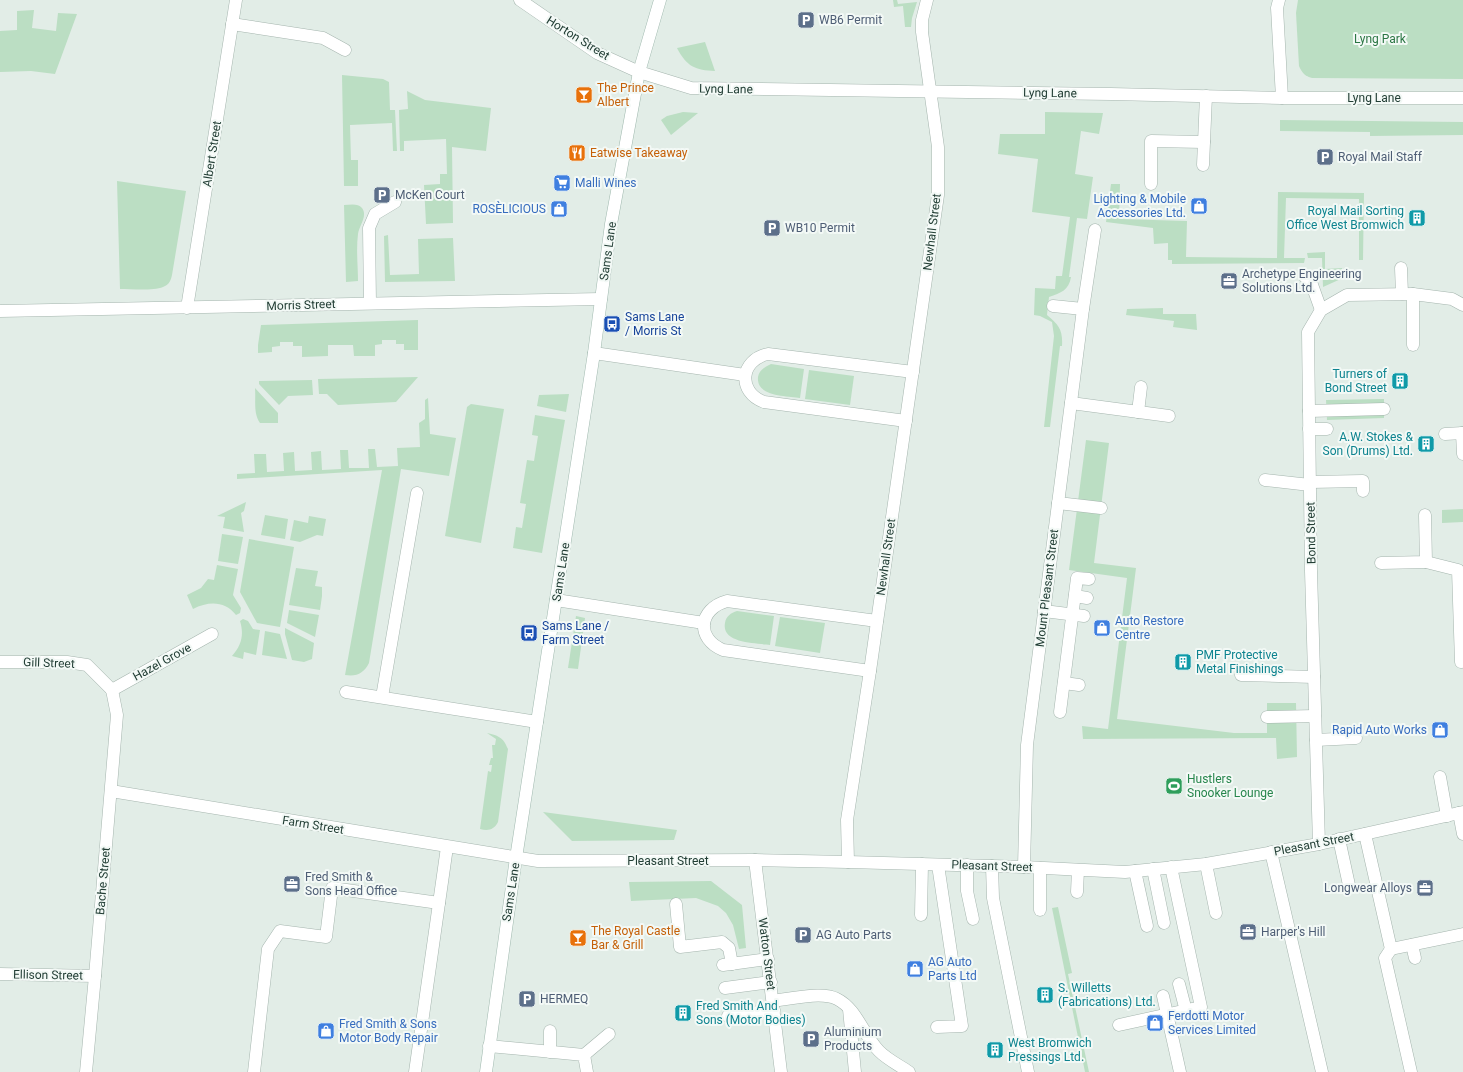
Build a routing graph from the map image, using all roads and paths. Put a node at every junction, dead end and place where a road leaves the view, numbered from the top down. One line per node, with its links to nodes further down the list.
1 (236, 0): 6 (street, Albert Street)
2 (520, 0): 8 (street, Horton Street)
3 (660, 0): 8 (street, Sams Lane)
4 (927, 0): 9 (street, Newhall Street)
5 (1279, 0): 11 (street)
6 (232, 24): 7 (street); 25 (street, Albert Street)
7 (345, 50)
8 (639, 72): 9 (street, Lyng Lane); 21 (street, Sams Lane)
9 (930, 91): 10 (street, Lyng Lane); 31 (street, Newhall Street)
10 (1206, 96): 11 (street, Lyng Lane); 13 (street)
11 (1282, 98): 12 (street, Lyng Lane)
12 (1463, 98)
13 (1204, 142): 14 (street); 15 (street)
14 (1203, 165)
15 (1151, 184)
16 (395, 202): 22 (street)
17 (1095, 230): 26 (street, Mount Pleasant Street)
18 (1401, 268): 20 (street)
19 (1305, 277): 27 (street)
20 (1407, 294): 23 (street, Bond Street); 27 (street, Bond Street); 29 (street)
21 (601, 299): 22 (street, Morris Street); 30 (street, Sams Lane)
22 (370, 303): 25 (street, Morris Street)
23 (1463, 305)
24 (1053, 306): 26 (street)
25 (187, 308): 28 (street, Morris Street)
26 (1083, 309): 34 (street, Mount Pleasant Street)
27 (1321, 310): 36 (street, Bond Street)
28 (0, 311)
29 (1413, 345)
30 (594, 353): 32 (street); 56 (street, Sams Lane)
31 (913, 372): 32 (street); 39 (street, Newhall Street)
32 (745, 375): 39 (street)
33 (1141, 387): 37 (street)
34 (1071, 403): 37 (street); 49 (street, Mount Pleasant Street)
35 (1384, 408): 36 (street)
36 (1309, 411): 41 (street, Bond Street)
37 (1138, 412): 38 (street)
38 (1169, 416)
39 (906, 421): 59 (street, Newhall Street)
40 (1326, 429): 41 (street)
41 (1309, 430): 46 (street, Bond Street)
42 (1462, 433): 43 (street); 44 (street)
43 (1445, 434)
44 (1463, 454)
45 (1265, 480): 46 (street)
46 (1310, 484): 47 (street); 66 (street, Bond Street)
47 (1363, 491)
48 (417, 493): 71 (street)
49 (1058, 503): 50 (street); 57 (street, Mount Pleasant Street)
50 (1101, 508)
51 (1425, 515): 53 (street)
52 (1381, 562): 53 (street)
53 (1426, 562): 54 (street)
54 (1460, 570): 63 (street)
55 (1089, 579): 58 (street)
56 (556, 600): 60 (street); 75 (street, Sams Lane)
57 (1044, 611): 58 (street); 95 (street, Mount Pleasant Street)
58 (1078, 615): 67 (street)
59 (877, 621): 60 (street); 64 (street, Newhall Street)
60 (704, 623): 64 (street)
61 (212, 634): 69 (street, Hazel Grove)
62 (0, 662): 69 (street, Gill Street)
63 (1461, 662)
64 (870, 671): 89 (street, Newhall Street)
65 (1241, 675): 66 (street)
66 (1314, 677): 74 (street, Bond Street)
67 (1064, 684): 68 (street); 72 (street)
68 (1079, 686)
69 (112, 690): 79 (street, Bache Street)
70 (346, 692): 71 (street)
71 (382, 697): 75 (street)
72 (1060, 712)
73 (1267, 716): 74 (street)
74 (1315, 716): 77 (street, Bond Street)
75 (537, 722): 87 (street, Sams Lane)
76 (1356, 738): 77 (street)
77 (1316, 740): 84 (street, Bond Street)
78 (1440, 777): 80 (street)
79 (111, 791): 85 (street, Farm Street); 117 (street, Bache Street)
80 (1456, 813): 81 (street, Pleasant Street); 82 (street)
81 (1365, 834): 83 (street, Pleasant Street); 113 (street)
82 (1463, 834)
83 (1339, 839): 84 (street, Pleasant Street); 101 (street)
84 (1319, 844): 86 (street, Pleasant Street)
85 (447, 847): 87 (street, Farm Street); 103 (street)
86 (1272, 852): 92 (street, Pleasant Street); 146 (street)
87 (516, 858): 88 (street, Pleasant Street); 131 (street, Sams Lane)
88 (755, 860): 89 (street, Pleasant Street); 115 (street, Watton Street)
89 (848, 862): 90 (street, Pleasant Street)
90 (922, 864): 91 (street, Pleasant Street); 107 (street)
91 (938, 864): 93 (street, Pleasant Street); 128 (street)
92 (1206, 864): 96 (street, Pleasant Street); 106 (street)
93 (967, 865): 94 (street, Pleasant Street); 108 (street)
94 (992, 866): 95 (street, Pleasant Street); 134 (street)
95 (1024, 867): 97 (street, Pleasant Street)
96 (1171, 867): 98 (street, Pleasant Street); 124 (street)
97 (1040, 868): 99 (street, Pleasant Street); 105 (street)
98 (1153, 869): 100 (street, Pleasant Street); 109 (street)
99 (1078, 870): 100 (street, Pleasant Street); 102 (street)
100 (1135, 871): 110 (street)
101 (1349, 884)
102 (1077, 892)
103 (439, 903): 137 (street); 138 (street)
104 (676, 904): 115 (street)
105 (1040, 910)
106 (1216, 913)
107 (921, 915)
108 (973, 920)
109 (1164, 923)
110 (1147, 926)
111 (1463, 934): 112 (street)
112 (1412, 945): 113 (street); 114 (street)
113 (1391, 949): 147 (street)
114 (1415, 958)
115 (768, 959): 118 (street, Watton Street)
116 (0, 974): 117 (street, Ellison Street)
117 (95, 976): 136 (street, Bache Street)
118 (771, 982): 120 (street); 122 (street, Watton Street)
119 (1179, 984): 124 (street)
120 (725, 988)
121 (1163, 996): 125 (street)
122 (774, 1005): 123 (street); 126 (street); 141 (street, Watton Street)
123 (849, 1008): 135 (street); 142 (street)
124 (1186, 1011): 125 (street)
125 (1167, 1015): 127 (street); 145 (street)
126 (728, 1016)
127 (1119, 1025)
128 (937, 1027)
129 (550, 1031): 132 (street)
130 (609, 1034): 133 (street)
131 (489, 1046): 132 (street); 139 (street, Sams Lane)
132 (550, 1052): 133 (street)
133 (584, 1055): 140 (street)
134 (1025, 1056): 143 (street); 144 (street)
135 (906, 1071)
136 (86, 1072)
137 (254, 1072)
138 (414, 1072)
139 (486, 1072)
140 (586, 1072)
141 (781, 1072)
142 (855, 1072)
143 (1021, 1072)
144 (1028, 1072)
145 (1180, 1072)
146 (1322, 1072)
147 (1411, 1072)

